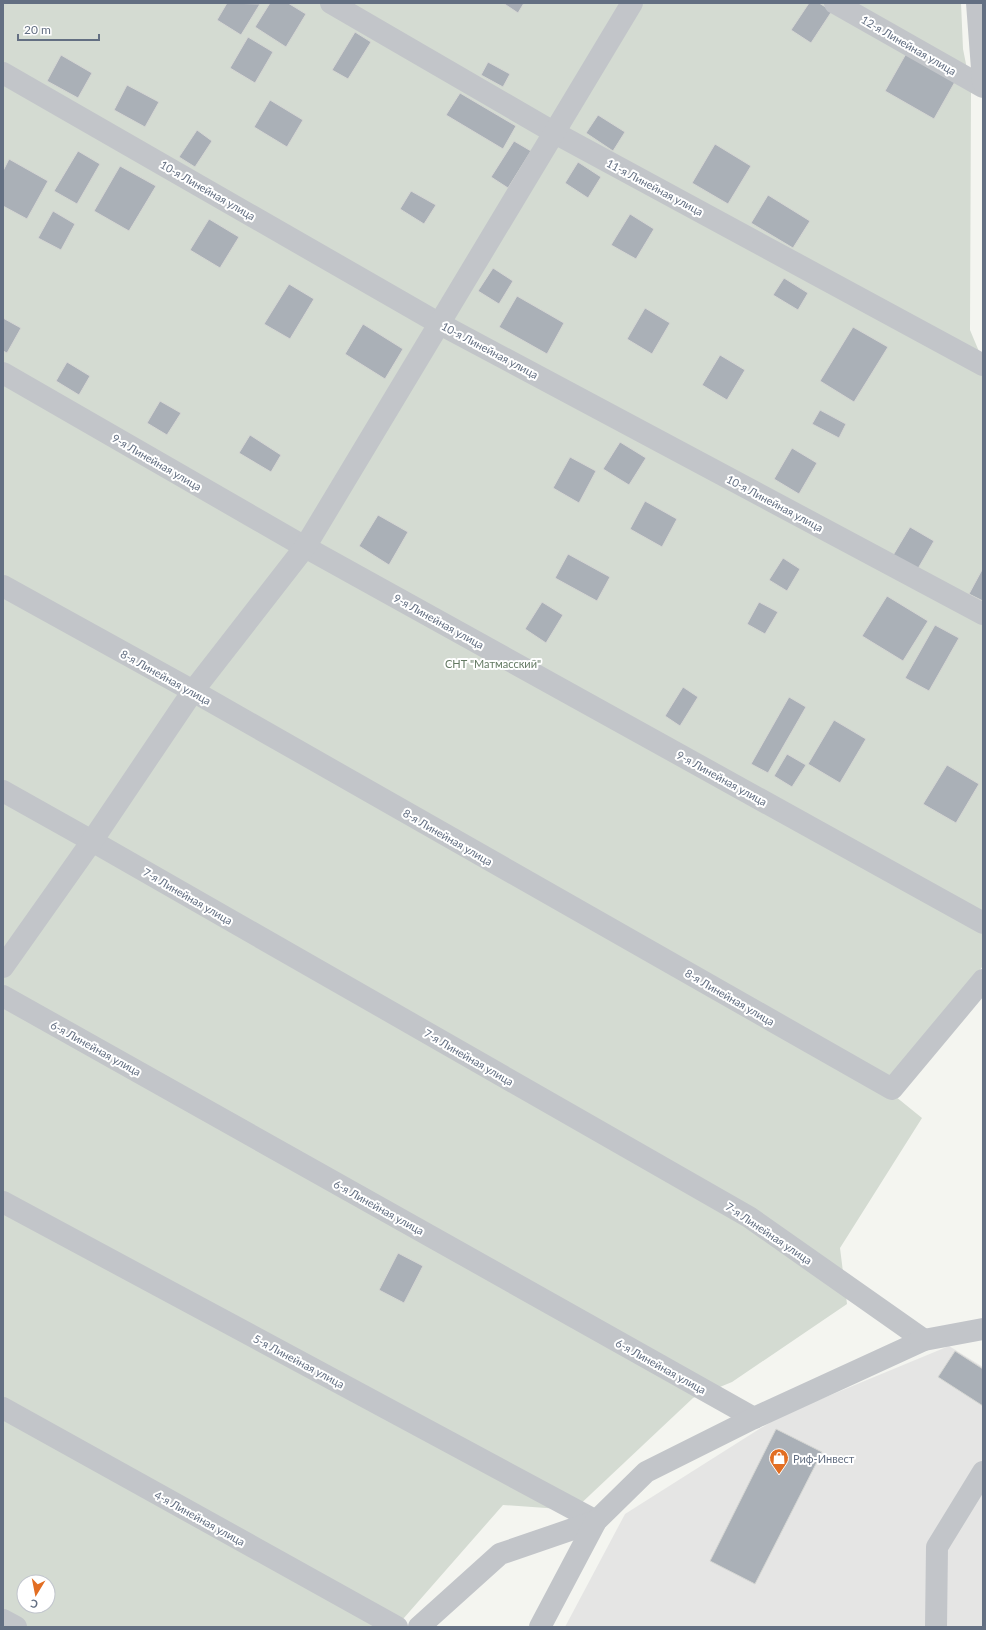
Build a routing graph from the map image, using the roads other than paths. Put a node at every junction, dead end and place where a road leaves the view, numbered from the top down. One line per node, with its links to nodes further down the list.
1 (331, 3): 8 (street, 11-я Линейная улица)
2 (632, 3): 8 (street)
3 (835, 3): 7 (street, 12-я Линейная улица)
4 (977, 3): 6 (street)
5 (3, 73): 9 (street, 10-я Линейная улица)
6 (983, 82)
7 (983, 88)
8 (555, 133): 9 (street); 10 (street, 11-я Линейная улица)
9 (440, 324): 12 (street); 14 (street, 10-я Линейная улица)
10 (983, 364)
11 (3, 372): 12 (street, 9-я Линейная улица)
12 (305, 548): 15 (street); 18 (street, 9-я Линейная улица)
13 (3, 586): 15 (street, 8-я Линейная улица)
14 (983, 614)
15 (193, 691): 17 (street); 20 (street, 8-я Линейная улица)
16 (3, 791): 17 (street, 7-я Линейная улица)
17 (92, 841): 19 (street); 24 (street, 7-я Линейная улица)
18 (983, 923)
19 (3, 967)
20 (983, 980)
21 (3, 996): 26 (street, 6-я Линейная улица)
22 (3, 1202): 28 (street, 5-я Линейная улица)
23 (983, 1329): 24 (street)
24 (924, 1340): 26 (street)
25 (3, 1408): 31 (street, 4-я Линейная улица)
26 (754, 1418): 28 (street)
27 (983, 1472): 34 (street)
28 (596, 1521): 32 (street); 33 (street)
29 (3, 1620): 30 (street)
30 (16, 1627)
31 (397, 1627)
32 (419, 1627)
33 (540, 1627)
34 (936, 1627)

